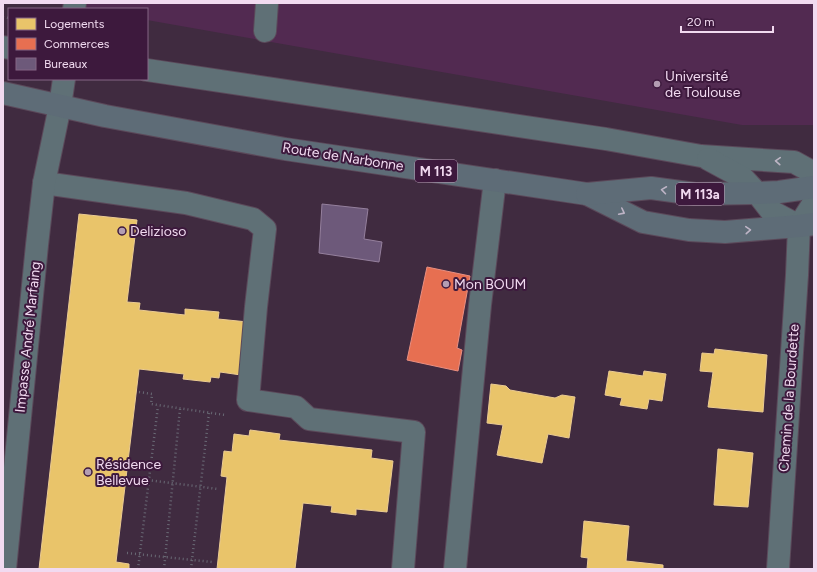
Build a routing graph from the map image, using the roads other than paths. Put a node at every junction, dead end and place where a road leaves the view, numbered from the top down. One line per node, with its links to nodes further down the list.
1 (267, 3): 2 (street)
2 (265, 31)
3 (148, 70): 7 (street)
4 (64, 80): 6 (street, Impasse André Marfaing)
5 (3, 93): 6 (main road, Route de Narbonne / M 113)
6 (60, 106): 9 (main road, Route de Narbonne / M 113); 10 (street, Impasse André Marfaing)
7 (701, 156): 8 (street, one-way to 7); 12 (street)
8 (814, 173)
9 (495, 180): 13 (main road, Route de Narbonne / M 113); 18 (street)
10 (44, 183): 16 (street, Impasse André Marfaing); 17 (street)
11 (814, 187): 12 (main road, M 113a)
12 (757, 193): 13 (main road, M 113a, one-way to 13); 15 (street)
13 (587, 194): 15 (main road, Route de Narbonne / M 113, one-way to 15)
14 (814, 202): 15 (street)
15 (809, 229): 19 (street, Chemin de la Bourdette)
16 (5, 569)
17 (403, 569)
18 (455, 569)
19 (778, 569)

